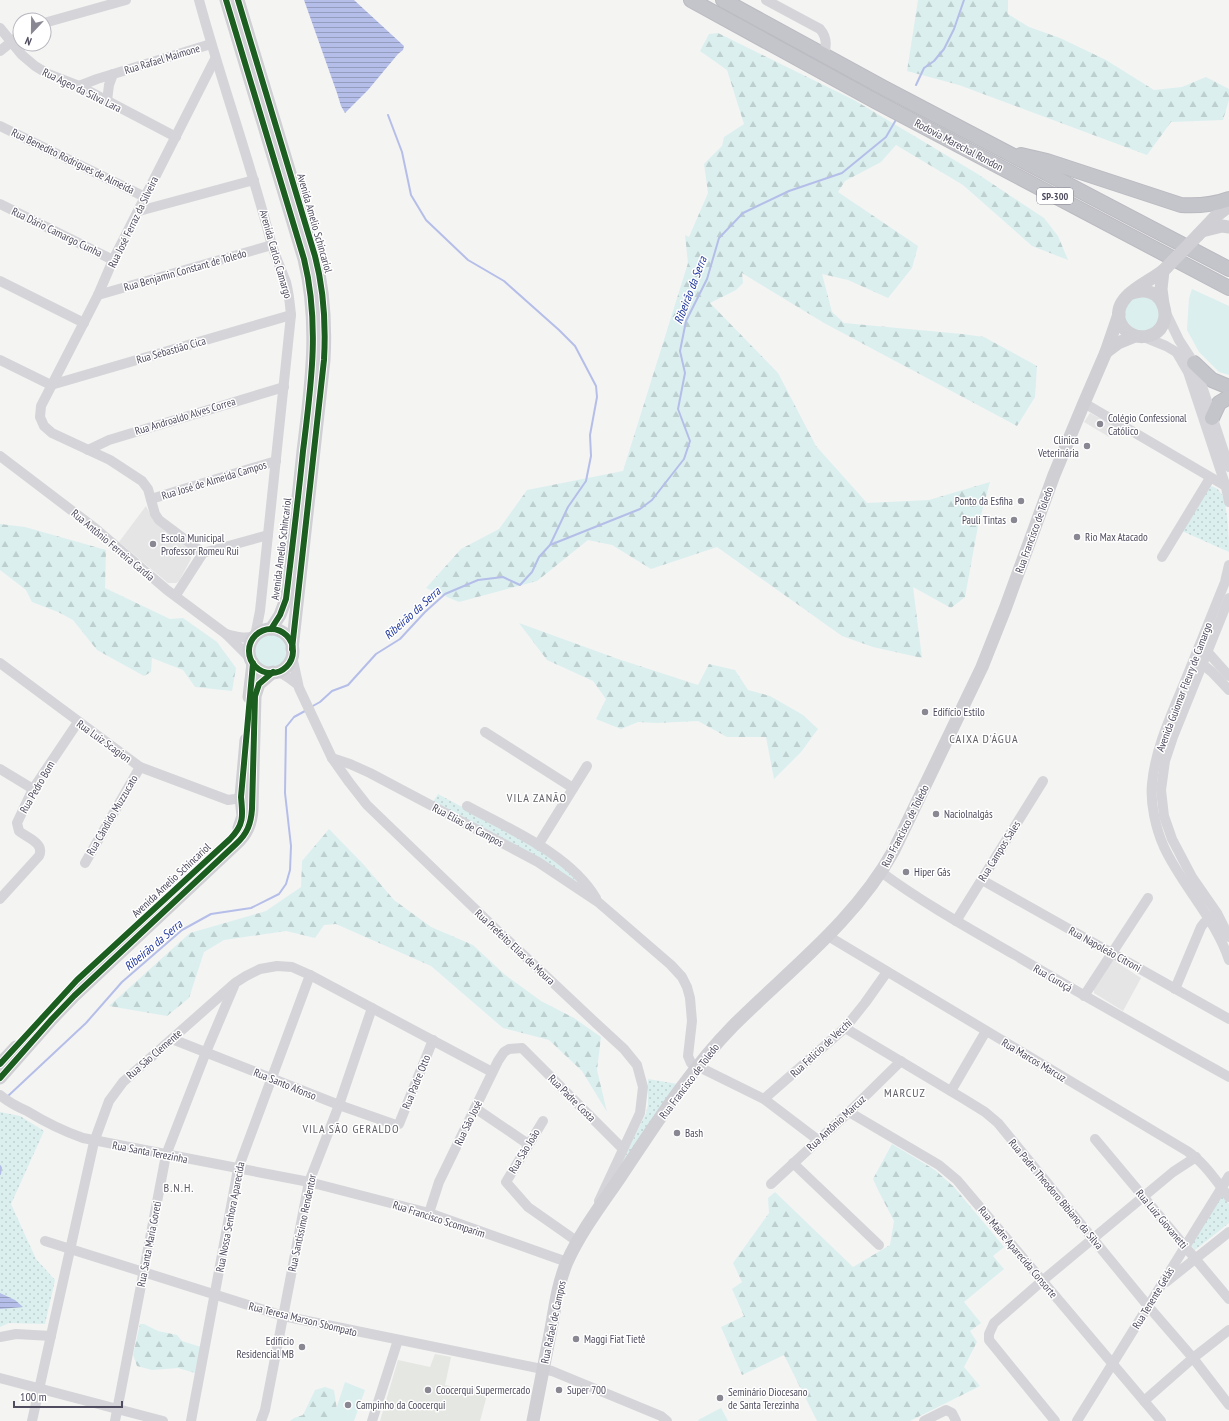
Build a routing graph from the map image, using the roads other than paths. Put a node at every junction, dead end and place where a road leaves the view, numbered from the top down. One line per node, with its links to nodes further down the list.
1 (126, 0): 8 (street)
2 (199, 0): 11 (street, Avenida Carlos Camargo)
3 (226, 0): 70 (main road, Avenida Amelio Schincariol)
4 (238, 0): 74 (main road, Avenida Amelio Schincariol)
5 (691, 0): 37 (highway, Rodovia Marechal Rondon / SP-300)
6 (723, 0): 14 (highway, Rodovia Marechal Rondon / SP-300)
7 (766, 0): 14 (street)
8 (52, 21)
9 (0, 28): 10 (street, Rua Ageo da Silva Lara)
10 (12, 43): 12 (street)
11 (211, 44): 15 (street, Avenida Carlos Camargo); 16 (street, Rua Rafael Maimone)
12 (0, 51)
13 (20, 52): 17 (street, Rua Ageo da Silva Lara)
14 (824, 54): 21 (highway, Rodovia Marechal Rondon / SP-300)
15 (215, 59): 20 (street, Rua José Ferraz da Silveira); 22 (street, Avenida Carlos Camargo)
16 (112, 74): 17 (street, Rua Rafael Maimone); 18 (street, Rua Rafael Maimone)
17 (79, 86): 18 (street, Rua Ageo da Silva Lara)
18 (107, 102): 20 (street, Rua Ageo da Silva Lara)
19 (0, 126): 23 (street, Rua Benedito Rodrigues de Almeida)
20 (176, 137): 23 (street, Rua José Ferraz da Silveira)
21 (1002, 150): 24 (highway); 34 (highway, Rodovia Marechal Rondon / SP-300)
22 (254, 180): 28 (street); 32 (street, Avenida Carlos Camargo)
23 (145, 197): 28 (street, Rua José Ferraz da Silveira)
24 (1229, 199)
25 (0, 204): 33 (street, Rua Dário Camargo Cunha)
26 (1229, 206): 31 (main road)
27 (1229, 210): 29 (main road)
28 (139, 211): 33 (street, Rua José Ferraz da Silveira)
29 (1229, 213)
30 (1229, 227): 31 (main road)
31 (1200, 233): 35 (main road, bridge)
32 (272, 245): 39 (street, Rua Benjamin Constant de Toledo); 42 (street, Avenida Carlos Camargo)
33 (113, 260): 39 (street, Rua José Ferraz da Silveira)
34 (1229, 269)
35 (1165, 270): 38 (main road); 40 (main road)
36 (0, 281): 43 (street)
37 (1229, 288)
38 (1129, 294): 40 (main road); 41 (main road)
39 (98, 295): 43 (street, Rua José Ferraz da Silveira)
40 (1164, 307): 44 (main road); 48 (street)
41 (1119, 314): 44 (main road); 45 (main road, Rua Francisco de Toledo)
42 (291, 315): 49 (street, Rua Sebastião Cica); 50 (street, Avenida Carlos Camargo)
43 (84, 323): 49 (street, Rua José Ferraz da Silveira)
44 (1139, 336): 45 (main road); 46 (street)
45 (1106, 352): 53 (main road, Rua Francisco de Toledo)
46 (1177, 353): 48 (street); 60 (street)
47 (0, 360): 49 (street)
48 (1195, 364): 51 (highway); 54 (street)
49 (51, 385): 55 (street, Rua José Ferraz da Silveira)
50 (284, 387): 55 (street, Rua Androaldo Alves Correa); 57 (street, Avenida Carlos Camargo)
51 (1229, 387)
52 (1229, 397): 54 (highway)
53 (1084, 403): 59 (street); 96 (main road, Rua Francisco de Toledo)
54 (1212, 418): 58 (street)
55 (88, 450): 61 (street, Rua José Ferraz da Silveira)
56 (0, 456): 67 (street, Rua Antônio Ferreira Cardia)
57 (276, 461): 61 (street, Rua José de Almeida Campos); 63 (street, Avenida Carlos Camargo)
58 (1229, 467)
59 (1210, 478): 60 (street); 65 (street)
60 (1228, 488): 62 (street)
61 (151, 499): 64 (street, Rua José Ferraz da Silveira)
62 (1229, 502)
63 (268, 535): 64 (street); 69 (street, Avenida Carlos Camargo)
64 (203, 553): 67 (street)
65 (1162, 557)
66 (1229, 565): 73 (street, Avenida Guiomar Fleury de Camargo)
67 (176, 595): 71 (street, Rua Antônio Ferreira Cardia)
68 (1229, 598): 73 (street)
69 (260, 611): 70 (street); 72 (street, Avenida Carlos Camargo)
70 (270, 629): 72 (main road, Avenida Amelio Schincariol); 74 (main road)
71 (226, 634): 72 (street, Rua Antônio Ferreira Cardia); 76 (street, Rua Antônio Ferreira Cardia)
72 (255, 636): 76 (main road, Avenida Amelio Schincariol)
73 (1203, 648): 75 (street); 79 (street)
74 (292, 653): 78 (main road, Avenida Amelio Schincariol); 80 (street, Rua Prefeito Elias de Moura)
75 (1198, 660): 81 (street); 101 (street)
76 (252, 661): 78 (main road); 89 (main road, Avenida Amelio Schincariol)
77 (0, 663): 82 (street, Rua Luiz Scagion)
78 (275, 672): 80 (street); 89 (main road, Avenida Amelio Schincariol)
79 (1229, 676)
80 (298, 686): 84 (street, Rua Prefeito Elias de Moura)
81 (1229, 690)
82 (78, 722): 86 (street, Rua Luiz Scagion); 91 (street, Rua Pedro Bom)
83 (485, 732): 90 (street)
84 (332, 758): 100 (street, Rua Elias de Campos); 139 (street, Rua Prefeito Elias de Moura)
85 (587, 766): 90 (street)
86 (140, 767): 92 (street, Rua Luiz Scagion); 95 (street, Rua Cândido Muzzucato)
87 (0, 769): 91 (street)
88 (1043, 781): 97 (street, Rua Campos Sales)
89 (248, 785): 92 (main road, Avenida Amelio Schincariol); 92 (street); 125 (main road, Avenida Amelio Schincariol)
90 (573, 788): 94 (street)
91 (33, 789): 99 (street, Rua Pedro Bom)
92 (231, 798): 121 (main road, Avenida Amelio Schincariol)
93 (468, 806): 94 (street, Rua Elias de Campos)
94 (538, 845): 100 (street, Rua Elias de Campos)
95 (84, 863)
96 (881, 872): 102 (street, Rua Curuçá); 103 (main road, Rua Francisco de Toledo)
97 (982, 880): 102 (street, Rua Campos Sales); 105 (street, Rua Napoleão Citroni)
98 (1148, 898): 105 (street)
99 (0, 899)
100 (598, 902): 122 (street, Rua Elias de Campos)
101 (1213, 916): 104 (street); 106 (street); 110 (street)
102 (956, 921): 111 (street, Rua Curuçá)
103 (828, 936): 107 (street, Rua Marcos Marcuz); 122 (main road, Rua Francisco de Toledo)
104 (1229, 937)
105 (1112, 953): 110 (street, Rua Napoleão Citroni); 111 (street)
106 (1229, 960)
107 (887, 972): 114 (street, Rua Felicio de Vecchi); 115 (street, Rua Marcos Marcuz)
108 (310, 975): 109 (street, Rua São Clemente); 112 (street, Rua São Clemente); 126 (street, Rua Nossa Senhora Aparecida)
109 (235, 983): 116 (street, Rua São Clemente); 119 (street, Rua Santa Maria Goreti)
110 (1175, 989): 113 (street, Rua Napoleão Citroni)
111 (1084, 996): 124 (street, Rua Curuçá)
112 (372, 1008): 117 (street, Rua São Clemente); 130 (street, Rua Santíssimo Rendentor)
113 (1229, 1019)
114 (845, 1028): 120 (street, Rua Padre Theodoro Bibiano da Silva); 129 (street, Rua Felicio de Vecchi)
115 (986, 1031): 127 (street); 141 (street, Rua Marcos Marcuz)
116 (172, 1039): 119 (street, Rua Santo Afonso); 137 (street, Rua São Clemente)
117 (433, 1040): 123 (street, Rua São Clemente); 134 (street, Rua Padre Otto)
118 (522, 1048): 123 (street, Rua São José); 139 (street, Rua Padre Costa)
119 (206, 1052): 126 (street, Rua Santo Afonso); 140 (street, Rua Santa Maria Goreti)
120 (901, 1062): 127 (street, Rua Padre Theodoro Bibiano da Silva); 132 (street, Rua Antônio Marcuz)
121 (0, 1064)
122 (697, 1066): 129 (street); 151 (main road, Rua Francisco de Toledo)
123 (492, 1072): 131 (street, Rua São José)
124 (1229, 1077)
125 (0, 1078)
126 (272, 1079): 130 (street, Rua Santo Afonso); 143 (street, Rua Nossa Senhora Aparecida)
127 (951, 1091): 153 (street, Rua Padre Theodoro Bibiano da Silva)
128 (4, 1098): 137 (street, Rua Santa Terezinha)
129 (764, 1099): 136 (street)
130 (339, 1105): 134 (street, Rua Santo Afonso); 145 (street, Rua Santíssimo Rendentor)
131 (475, 1108): 138 (street); 150 (street, Rua São José)
132 (849, 1112): 136 (street, Rua Antônio Marcuz); 162 (street, Rua Madre Aparecida Consorte)
133 (543, 1121): 138 (street, Rua São João)
134 (399, 1124)
135 (1095, 1139): 148 (street, Rua Luiz Giovanetti)
136 (818, 1140): 142 (street, Rua Antônio Marcuz)
137 (94, 1142): 140 (street, Rua Santa Terezinha); 158 (street, Rua São Clemente)
138 (528, 1144): 155 (street, Rua São João)
139 (623, 1149): 151 (street, Rua Prefeito Elias de Moura)
140 (166, 1155): 143 (street, Rua Santa Terezinha); 161 (street, Rua Santa Maria Goreti)
141 (1196, 1157): 147 (street, Rua Marcos Marcuz); 148 (street)
142 (793, 1163): 146 (street, Rua Antônio Marcuz); 156 (street)
143 (238, 1169): 145 (street, Rua Santa Terezinha); 164 (street, Rua Nossa Senhora Aparecida)
144 (1229, 1176): 147 (street, Rua Tenente Gelás)
145 (309, 1182): 150 (street, Rua Francisco Scomparim); 167 (street, Rua Santíssimo Rendentor)
146 (771, 1184)
147 (1222, 1188): 149 (street, Rua Marcos Marcuz); 157 (street, Rua Tenente Gelás)
148 (1143, 1197): 153 (street); 157 (street, Rua Luiz Giovanetti)
149 (1229, 1197)
150 (429, 1213): 160 (street, Rua Francisco Scomparim)
151 (586, 1228): 155 (main road, Rua Rafael de Campos)
152 (1229, 1232): 159 (street)
153 (1093, 1238): 162 (street); 166 (street, Rua Padre Theodoro Bibiano da Silva)
154 (45, 1241): 158 (street, Rua Teresa Marson Sbompato)
155 (578, 1242): 160 (main road, Rua Rafael de Campos)
156 (879, 1245)
157 (1184, 1247): 159 (street, Rua Luiz Giovanetti); 163 (street, Rua Tenente Gelás)
158 (71, 1249): 161 (street, Rua Teresa Marson Sbompato); 169 (street, Rua São Clemente)
159 (1195, 1259): 163 (street); 165 (street, Rua Luiz Giovanetti)
160 (567, 1262): 174 (main road, Rua Rafael de Campos)
161 (144, 1272): 164 (street, Rua Teresa Marson Sbompato); 179 (street, Rua Santa Maria Goreti)
162 (1042, 1280): 173 (street, Rua Madre Aparecida Consorte); 190 (street)
163 (1161, 1286): 166 (street, Rua Tenente Gelás)
164 (214, 1295): 167 (street, Rua Teresa Marson Sbompato); 183 (street, Rua Nossa Senhora Aparecida)
165 (1229, 1299)
166 (1148, 1306): 172 (street, Rua Padre Theodoro Bibiano da Silva); 173 (street, Rua Tenente Gelás)
167 (283, 1316): 171 (street, Rua Teresa Marson Sbompato); 184 (street, Rua Santíssimo Rendentor)
168 (1229, 1330): 172 (street)
169 (51, 1336): 170 (street); 176 (street, Rua São Clemente)
170 (0, 1337)
171 (398, 1340): 174 (street, Rua Teresa Marson Sbompato); 185 (street)
172 (1193, 1358): 177 (street); 178 (street, Rua Padre Theodoro Bibiano da Silva)
173 (1113, 1364): 177 (street, Rua Madre Aparecida Consorte); 191 (street, Rua Tenente Gelás)
174 (543, 1370): 186 (main road, Rua Rafael de Campos); 187 (street, Rua Teresa Marson Sbompato)
175 (0, 1378): 176 (street)
176 (40, 1388): 179 (street); 180 (street, Rua São Clemente)
177 (1144, 1401): 192 (street, Rua Madre Aparecida Consorte)
178 (1229, 1405)
179 (117, 1409): 181 (street, Rua Santa Maria Goreti); 182 (street)
180 (32, 1421)
181 (115, 1421)
182 (163, 1421)
183 (191, 1421)
184 (261, 1421)
185 (372, 1421)
186 (533, 1421)
187 (667, 1421)
188 (924, 1421): 189 (street)
189 (956, 1421)
190 (1055, 1421)
191 (1077, 1421)
192 (1161, 1421)

